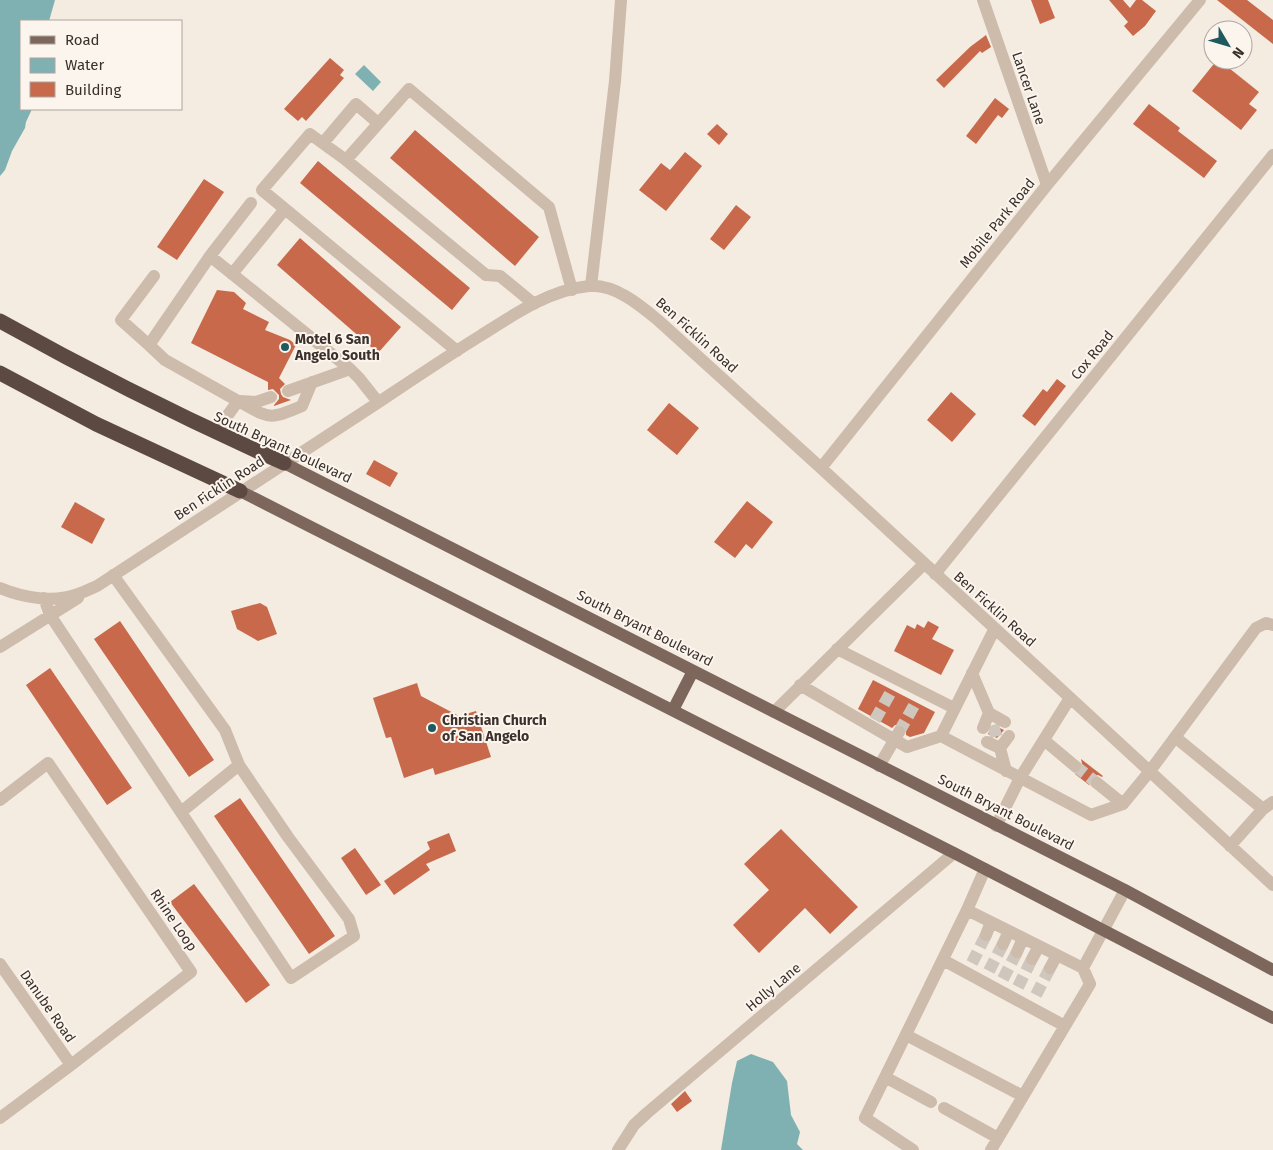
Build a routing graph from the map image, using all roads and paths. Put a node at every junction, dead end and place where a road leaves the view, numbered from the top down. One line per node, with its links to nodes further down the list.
1 (621, 0): 14 (street)
2 (983, 0): 8 (street, Lancer Lane)
3 (1200, 0): 8 (street, Mobile Park Road)
4 (378, 123): 5 (street); 7 (street); 15 (street)
5 (323, 143): 7 (street); 10 (street)
6 (1273, 155): 32 (street, Cox Road)
7 (346, 160): 16 (street)
8 (1047, 185): 29 (street, Mobile Park Road)
9 (251, 203): 11 (street)
10 (284, 209): 12 (street); 19 (street)
11 (210, 256): 12 (street); 18 (street)
12 (232, 274): 20 (street)
13 (154, 276): 18 (street)
14 (591, 286): 15 (street, Ben Ficklin Road); 29 (street, Ben Ficklin Road)
15 (572, 290): 16 (street, Ben Ficklin Road)
16 (534, 304): 19 (street, Ben Ficklin Road)
17 (0, 322): 27 (highway, South Bryant Boulevard)
18 (149, 345): 25 (street)
19 (457, 350): 26 (street, Ben Ficklin Road)
20 (350, 369): 22 (street); 26 (street)
21 (0, 374): 30 (highway)
22 (312, 382): 23 (street); 25 (street)
23 (288, 391)
24 (271, 397): 25 (street)
25 (238, 401): 27 (street)
26 (378, 402): 28 (street, Ben Ficklin Road)
27 (215, 433): 28 (highway, South Bryant Boulevard)
28 (284, 463): 30 (street, Ben Ficklin Road); 42 (main road, South Bryant Boulevard)
29 (821, 468): 31 (street, Ben Ficklin Road)
30 (240, 491): 33 (street, Ben Ficklin Road); 47 (main road)
31 (924, 564): 32 (street, Ben Ficklin Road); 41 (street)
32 (935, 574): 39 (street, Ben Ficklin Road)
33 (114, 575): 34 (street, Ben Ficklin Road); 55 (street)
34 (97, 586): 36 (street, Ben Ficklin Road); 37 (street)
35 (0, 588): 36 (street, Ben Ficklin Road)
36 (44, 598): 37 (street)
37 (50, 615): 40 (street); 65 (street)
38 (1273, 625): 52 (street)
39 (995, 628): 43 (street); 45 (street, Ben Ficklin Road)
40 (0, 646)
41 (837, 649): 44 (street); 46 (street)
42 (693, 671): 47 (main road); 48 (main road, South Bryant Boulevard)
43 (972, 673): 46 (street); 49 (street)
44 (800, 685): 48 (street); 50 (street)
45 (1070, 698): 53 (street); 59 (street, Ben Ficklin Road)
46 (954, 708): 51 (street)
47 (673, 710): 68 (main road)
48 (774, 712): 56 (main road, South Bryant Boulevard)
49 (993, 722)
50 (897, 736): 51 (street); 56 (street)
51 (941, 736): 58 (street)
52 (1175, 737): 59 (street); 64 (street)
53 (1044, 740): 57 (street); 60 (street)
54 (998, 741): 58 (street)
55 (239, 765): 65 (street); 65 (street)
56 (879, 766): 66 (main road, South Bryant Boulevard)
57 (1075, 766)
58 (1006, 771): 60 (street)
59 (1150, 771): 63 (street); 67 (street, Ben Ficklin Road)
60 (1020, 778): 63 (street); 66 (street)
61 (1098, 783): 63 (street)
62 (0, 800): 91 (street, Rhine Loop)
63 (1123, 804)
64 (1268, 805): 67 (street)
65 (181, 812)
66 (996, 826): 71 (main road, South Bryant Boulevard)
67 (1230, 846): 70 (street, Ben Ficklin Road)
68 (954, 853): 69 (main road); 98 (street, Holly Lane)
69 (985, 869): 72 (street); 74 (main road)
70 (1273, 885)
71 (1125, 890): 74 (street); 87 (main road, South Bryant Boulevard)
72 (968, 910): 73 (street); 83 (street)
73 (991, 922): 75 (street); 76 (street)
74 (1104, 930): 86 (street); 88 (main road)
75 (1009, 931): 77 (street); 78 (street)
76 (986, 935)
77 (1023, 938): 79 (street); 80 (street)
78 (1003, 944)
79 (1039, 946): 81 (street); 82 (street)
80 (1016, 952)
81 (1057, 955): 85 (street); 86 (street)
82 (1032, 959)
83 (943, 960): 89 (street); 90 (street)
84 (0, 964): 91 (street, Danube Road)
85 (1050, 968)
86 (1083, 968): 89 (street)
87 (1273, 970)
88 (1273, 1018)
89 (1065, 1026): 93 (street)
90 (906, 1035): 92 (street); 93 (street)
91 (71, 1065): 96 (street, Rhine Loop)
92 (885, 1077): 94 (street); 99 (street)
93 (1023, 1096): 97 (street)
94 (931, 1102)
95 (944, 1108): 97 (street)
96 (0, 1118)
97 (998, 1138): 100 (street)
98 (618, 1150)
99 (913, 1150)
100 (991, 1150)

